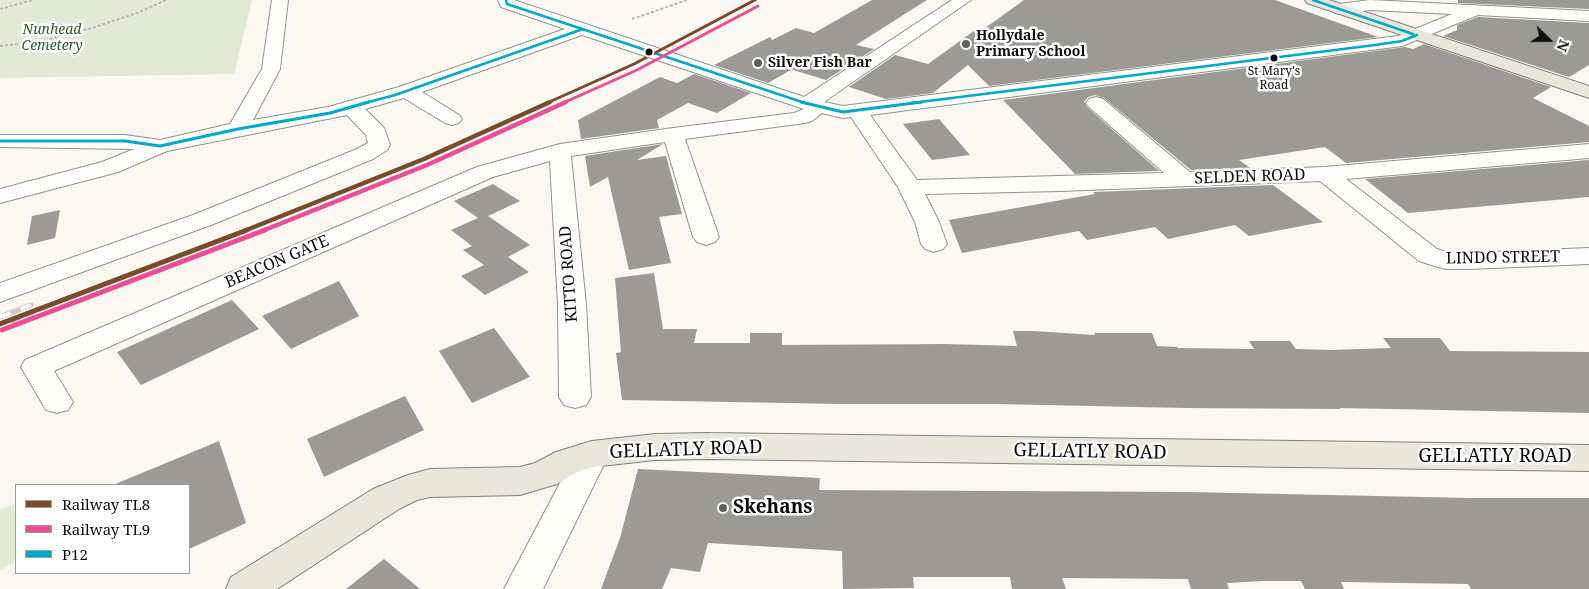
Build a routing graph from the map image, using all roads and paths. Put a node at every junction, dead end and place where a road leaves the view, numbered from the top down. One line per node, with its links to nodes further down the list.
1 (33, 0): 8 (path)
2 (166, 0): 15 (path)
3 (280, 0): 23 (street)
4 (506, 0): 13 (street)
5 (687, 0): 12 (path)
6 (963, 0): 19 (street)
7 (1313, 0): 9 (main road)
8 (0, 9)
9 (1339, 9): 10 (street); 14 (main road)
10 (1474, 11): 11 (street); 14 (street)
11 (1589, 16)
12 (626, 22)
13 (583, 30): 16 (street); 19 (street)
14 (1417, 35): 17 (main road); 21 (street)
15 (0, 46)
16 (406, 91): 20 (street); 22 (street)
17 (1589, 92)
18 (1096, 103): 30 (street)
19 (812, 105): 21 (street); 24 (street)
20 (351, 108): 23 (street); 36 (street)
21 (858, 110): 31 (street)
22 (452, 119)
23 (238, 129): 26 (street)
24 (673, 134): 27 (street); 33 (street)
25 (0, 141): 26 (street)
26 (160, 146): 32 (street)
27 (560, 151): 37 (street, KITTO ROAD); 38 (street, BEACON GATE)
28 (1589, 152): 29 (street, SELDEN ROAD)
29 (1325, 174): 30 (street, SELDEN ROAD); 35 (street, LINDO STREET)
30 (1185, 180): 31 (street, SELDEN ROAD)
31 (910, 187): 34 (street)
32 (0, 196)
33 (706, 237)
34 (934, 244)
35 (1589, 256)
36 (0, 293)
37 (575, 397)
38 (57, 402)
39 (592, 454): 40 (main road, GELLATLY ROAD); 41 (main road, GELLATLY ROAD); 42 (street)
40 (1589, 458)
41 (245, 589)
42 (523, 589)

